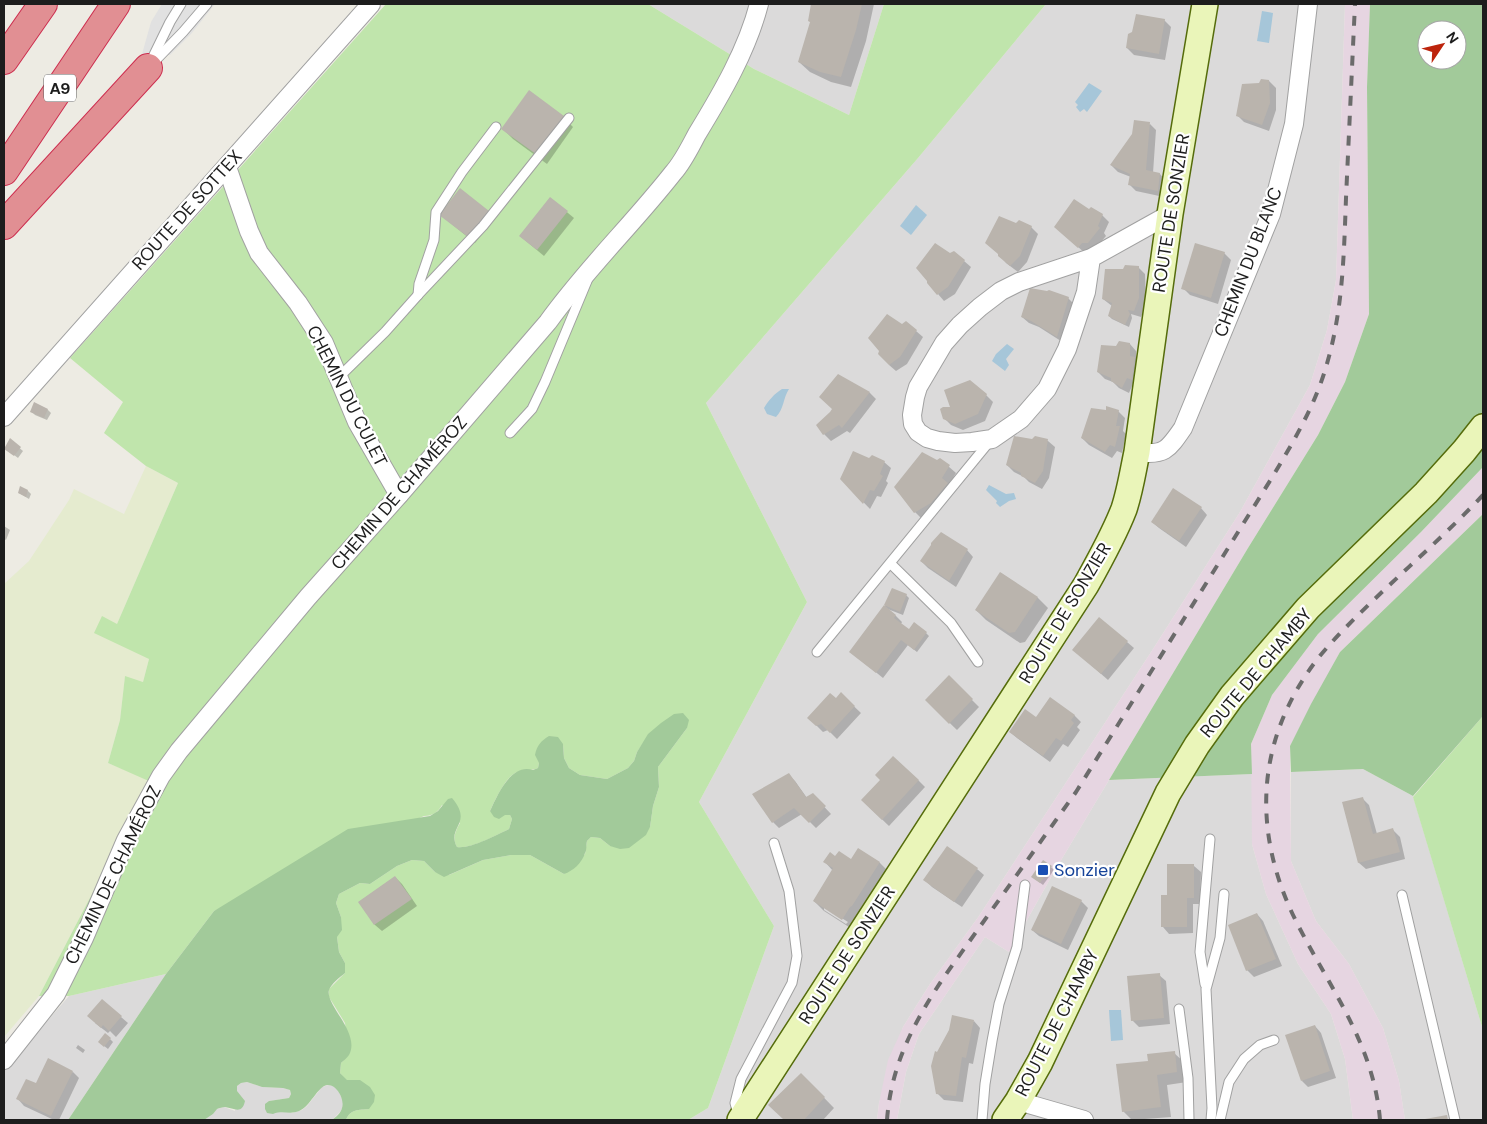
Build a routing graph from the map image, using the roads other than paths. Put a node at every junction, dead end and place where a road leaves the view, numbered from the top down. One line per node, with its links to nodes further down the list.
1 (43, 4): 9 (highway)
2 (116, 4): 14 (highway, A9)
3 (181, 4): 10 (lane)
4 (206, 4): 10 (lane)
5 (371, 4): 13 (street, ROUTE DE SOTTEX)
6 (759, 4): 18 (street, CHEMIN DE CHAMÉROZ)
7 (1205, 4): 15 (street, ROUTE DE SONZIER)
8 (1308, 4): 25 (street, CHEMIN DU BLANC)
9 (4, 60)
10 (148, 68): 16 (highway)
11 (569, 118): 19 (lane)
12 (496, 128): 19 (lane)
13 (226, 167): 20 (street, CHEMIN DU CULET); 21 (street, ROUTE DE SOTTEX)
14 (4, 171)
15 (1170, 214): 17 (street); 25 (street, ROUTE DE SONZIER)
16 (4, 224)
17 (1091, 258): 24 (street); 24 (street)
18 (591, 269): 23 (lane); 26 (street, CHEMIN DE CHAMÉROZ)
19 (418, 295): 20 (lane)
20 (338, 378): 26 (street, CHEMIN DU CULET)
21 (4, 417)
22 (1483, 427): 39 (street, ROUTE DE CHAMBY)
23 (510, 433)
24 (992, 439): 27 (lane)
25 (1137, 452): 40 (street, ROUTE DE SONZIER)
26 (399, 495): 38 (street, CHEMIN DE CHAMÉROZ)
27 (891, 564): 28 (lane); 29 (lane)
28 (817, 652)
29 (978, 662)
30 (1210, 839): 35 (lane)
31 (774, 843): 40 (lane)
32 (1025, 885): 41 (lane)
33 (1224, 894): 35 (lane)
34 (1402, 895): 46 (lane)
35 (1206, 989): 44 (lane)
36 (1179, 1009): 43 (lane)
37 (1274, 1040): 45 (lane)
38 (4, 1060)
39 (1011, 1110): 42 (street)
40 (744, 1116)
41 (982, 1120)
42 (1084, 1120)
43 (1189, 1120)
44 (1211, 1120)
45 (1220, 1120)
46 (1456, 1120)

